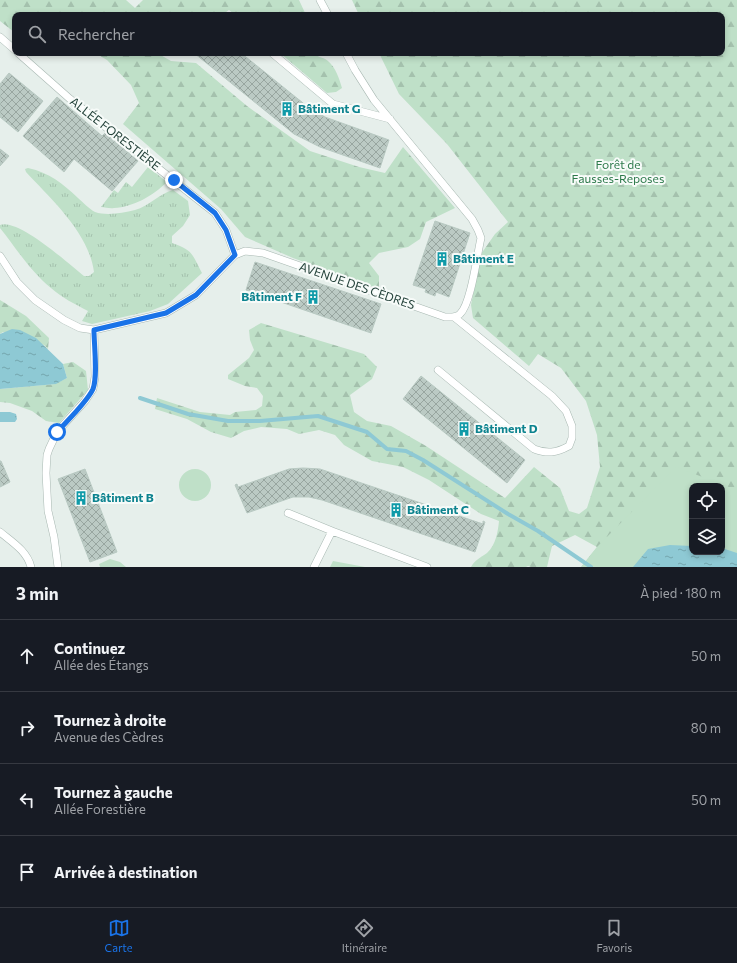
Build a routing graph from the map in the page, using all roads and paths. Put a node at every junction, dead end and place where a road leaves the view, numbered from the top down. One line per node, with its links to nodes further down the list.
1 (320, 0): 2 (lane)
2 (326, 12)
3 (0, 37): 4 (lane)
4 (12, 47)
5 (21, 56): 9 (lane, ALLÉE FORESTIÈRE)
6 (276, 56): 8 (lane)
7 (348, 56): 8 (lane)
8 (390, 119): 11 (lane)
9 (235, 255): 11 (lane, AVENUE DES CÈDRES); 12 (lane)
10 (0, 256): 12 (lane)
11 (454, 318): 13 (lane)
12 (94, 330): 18 (lane)
13 (438, 370)
14 (288, 513): 15 (lane)
15 (332, 531): 19 (lane); 20 (lane)
16 (0, 532): 17 (lane)
17 (31, 567)
18 (58, 567)
19 (314, 567)
20 (427, 567)

